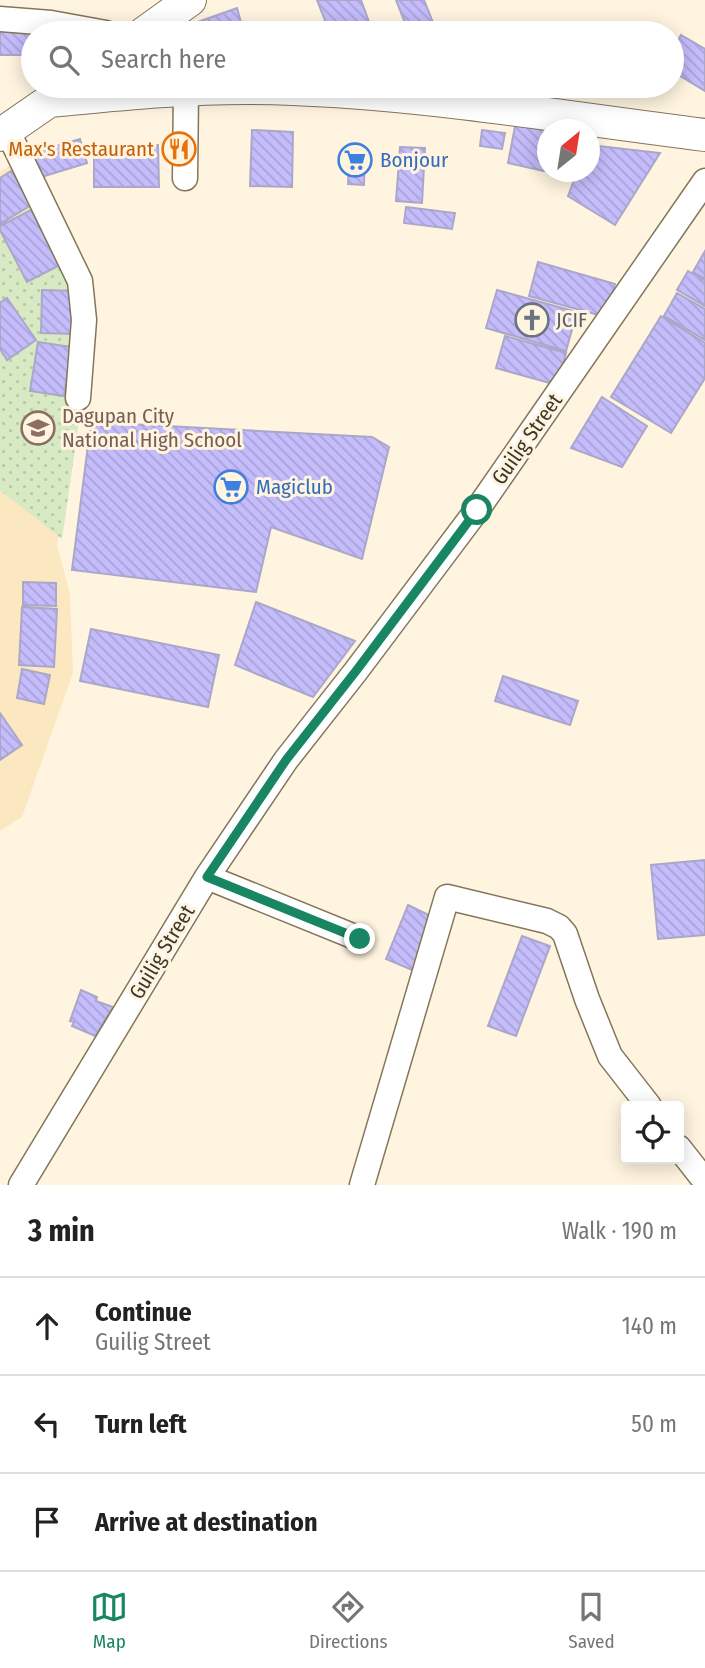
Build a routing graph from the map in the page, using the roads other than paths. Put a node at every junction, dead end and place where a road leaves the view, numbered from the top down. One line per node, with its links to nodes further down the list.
1 (190, 0): 4 (main road)
2 (0, 19): 3 (street)
3 (26, 21)
4 (161, 21)
5 (54, 98): 8 (main road)
6 (187, 98): 10 (street)
7 (428, 98): 9 (main road)
8 (4, 133): 12 (street)
9 (705, 135)
10 (185, 178)
11 (705, 181): 13 (street, Guilig Street)
12 (78, 398)
13 (207, 877): 14 (street); 18 (street, Guilig Street)
14 (360, 939)
15 (645, 1101): 19 (street)
16 (684, 1155): 17 (street)
17 (705, 1181)
18 (21, 1185)
19 (362, 1185)

